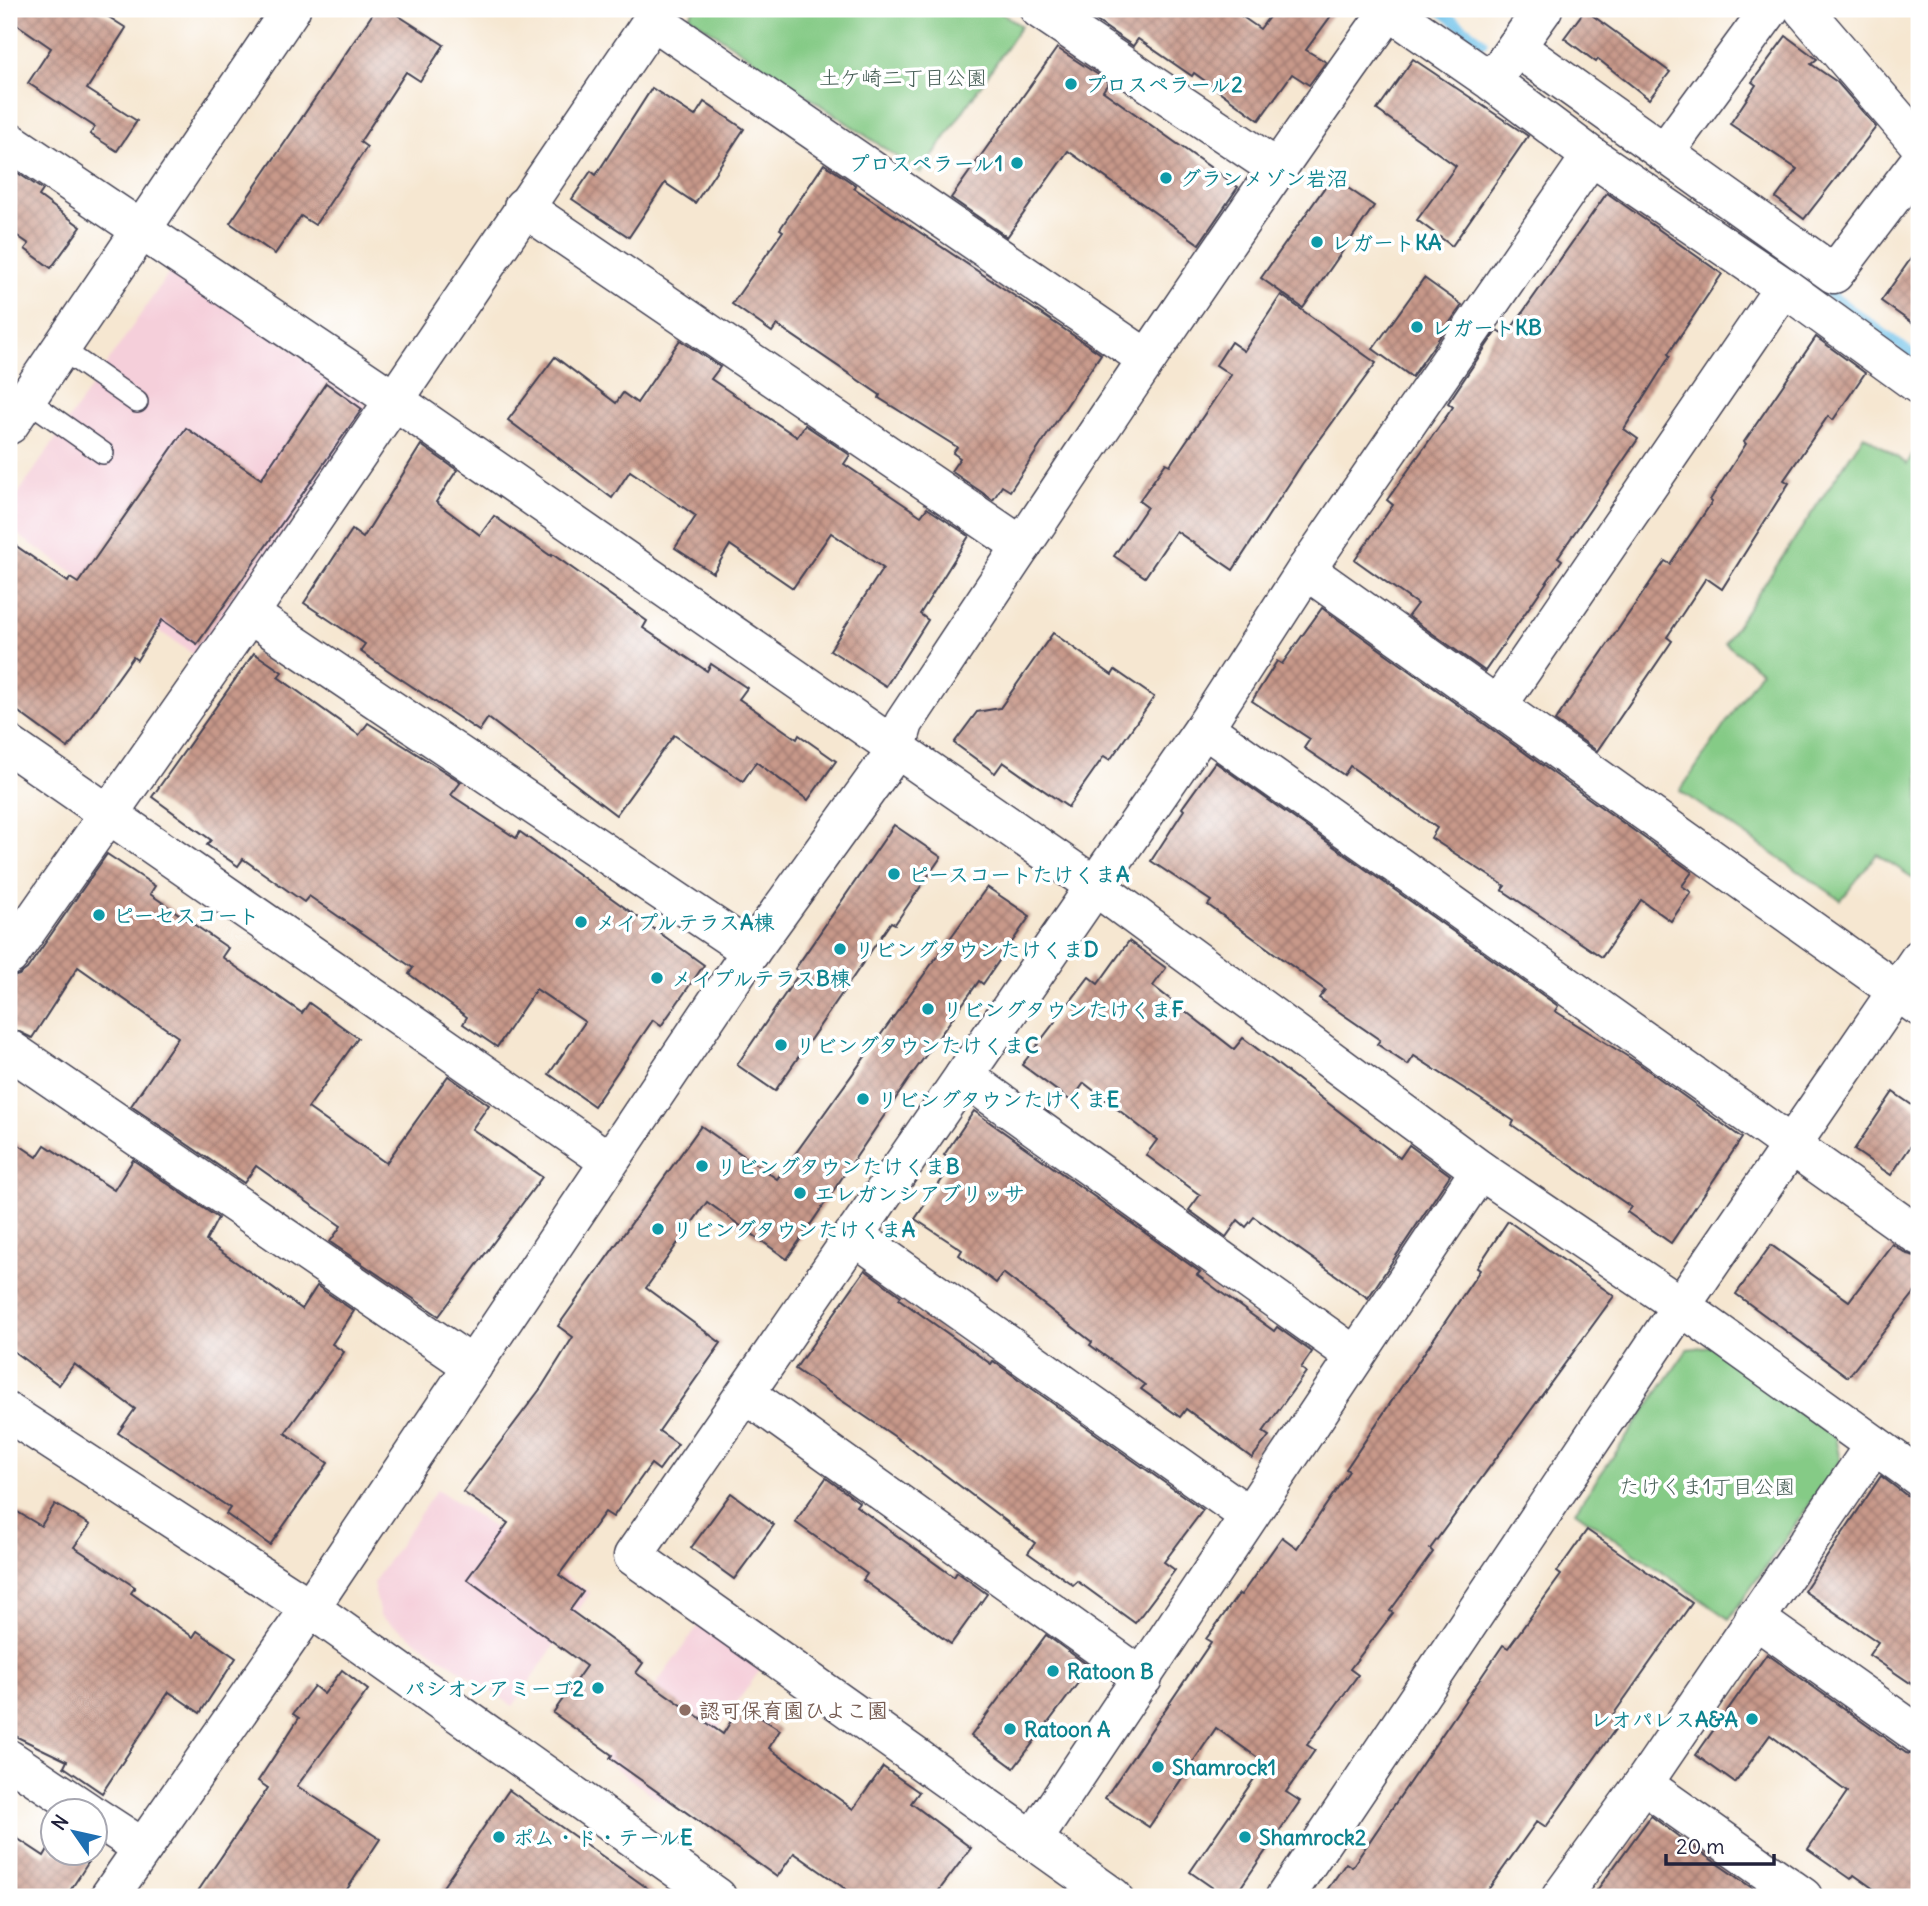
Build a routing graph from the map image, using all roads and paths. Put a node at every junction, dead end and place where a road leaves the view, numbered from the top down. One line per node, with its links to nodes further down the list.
1 (291, 9): 17 (street)
2 (1039, 9): 15 (street)
3 (1543, 9): 8 (street)
4 (1770, 9): 12 (street)
5 (1803, 9): 11 (street)
6 (1387, 10): 9 (street); 15 (street)
7 (656, 14): 16 (street); 20 (street)
8 (1516, 47): 9 (street); 12 (street)
9 (1492, 81): 13 (street)
10 (9, 141): 17 (street)
11 (1919, 144)
12 (1665, 152): 14 (street)
13 (1591, 156): 18 (street); 27 (street)
14 (1919, 162)
15 (1276, 168): 20 (street)
16 (523, 207): 22 (street); 26 (street)
17 (140, 230): 19 (street); 22 (street)
18 (1784, 287): 21 (street); 29 (street)
19 (60, 348): 23 (lane); 24 (street)
20 (1147, 359): 26 (street)
21 (1919, 385)
22 (394, 400): 28 (street); 32 (street)
23 (137, 402)
24 (17, 412): 25 (lane)
25 (103, 453)
26 (1022, 546): 32 (street)
27 (1306, 570): 29 (street); 30 (street)
28 (249, 614): 33 (street); 35 (street)
29 (1498, 705): 38 (street)
30 (1204, 728): 34 (street); 41 (street)
31 (9, 746): 33 (street)
32 (896, 750): 34 (street); 35 (street)
33 (111, 815): 36 (street); 42 (street)
34 (1095, 886): 40 (street); 43 (street)
35 (751, 951): 42 (street)
36 (9, 956)
37 (1919, 959): 38 (street)
38 (1908, 999): 41 (street)
39 (9, 1049): 48 (street)
40 (964, 1076): 44 (street); 47 (street)
41 (1793, 1146): 45 (street); 46 (street)
42 (609, 1161): 48 (street)
43 (1480, 1170): 46 (street); 47 (street)
44 (853, 1235): 49 (street); 53 (street)
45 (1919, 1236)
46 (1681, 1306): 51 (street); 67 (street)
47 (1355, 1356): 53 (street)
48 (472, 1366): 54 (street)
49 (746, 1394): 56 (street); 62 (street)
50 (9, 1413): 54 (street)
51 (1874, 1445): 52 (street); 55 (street)
52 (1919, 1476)
53 (1248, 1515): 56 (street)
54 (310, 1608): 63 (street); 65 (street)
55 (1754, 1618): 57 (street); 59 (street)
56 (1143, 1678): 62 (street)
57 (1919, 1735)
58 (9, 1759): 60 (street)
59 (1643, 1784): 68 (street); 69 (street)
60 (68, 1798)
61 (108, 1825): 63 (street)
62 (1033, 1840): 66 (street)
63 (143, 1848): 64 (street)
64 (109, 1897)
65 (717, 1897)
66 (1114, 1897)
67 (1285, 1897)
68 (1561, 1897)
69 (1803, 1897)

